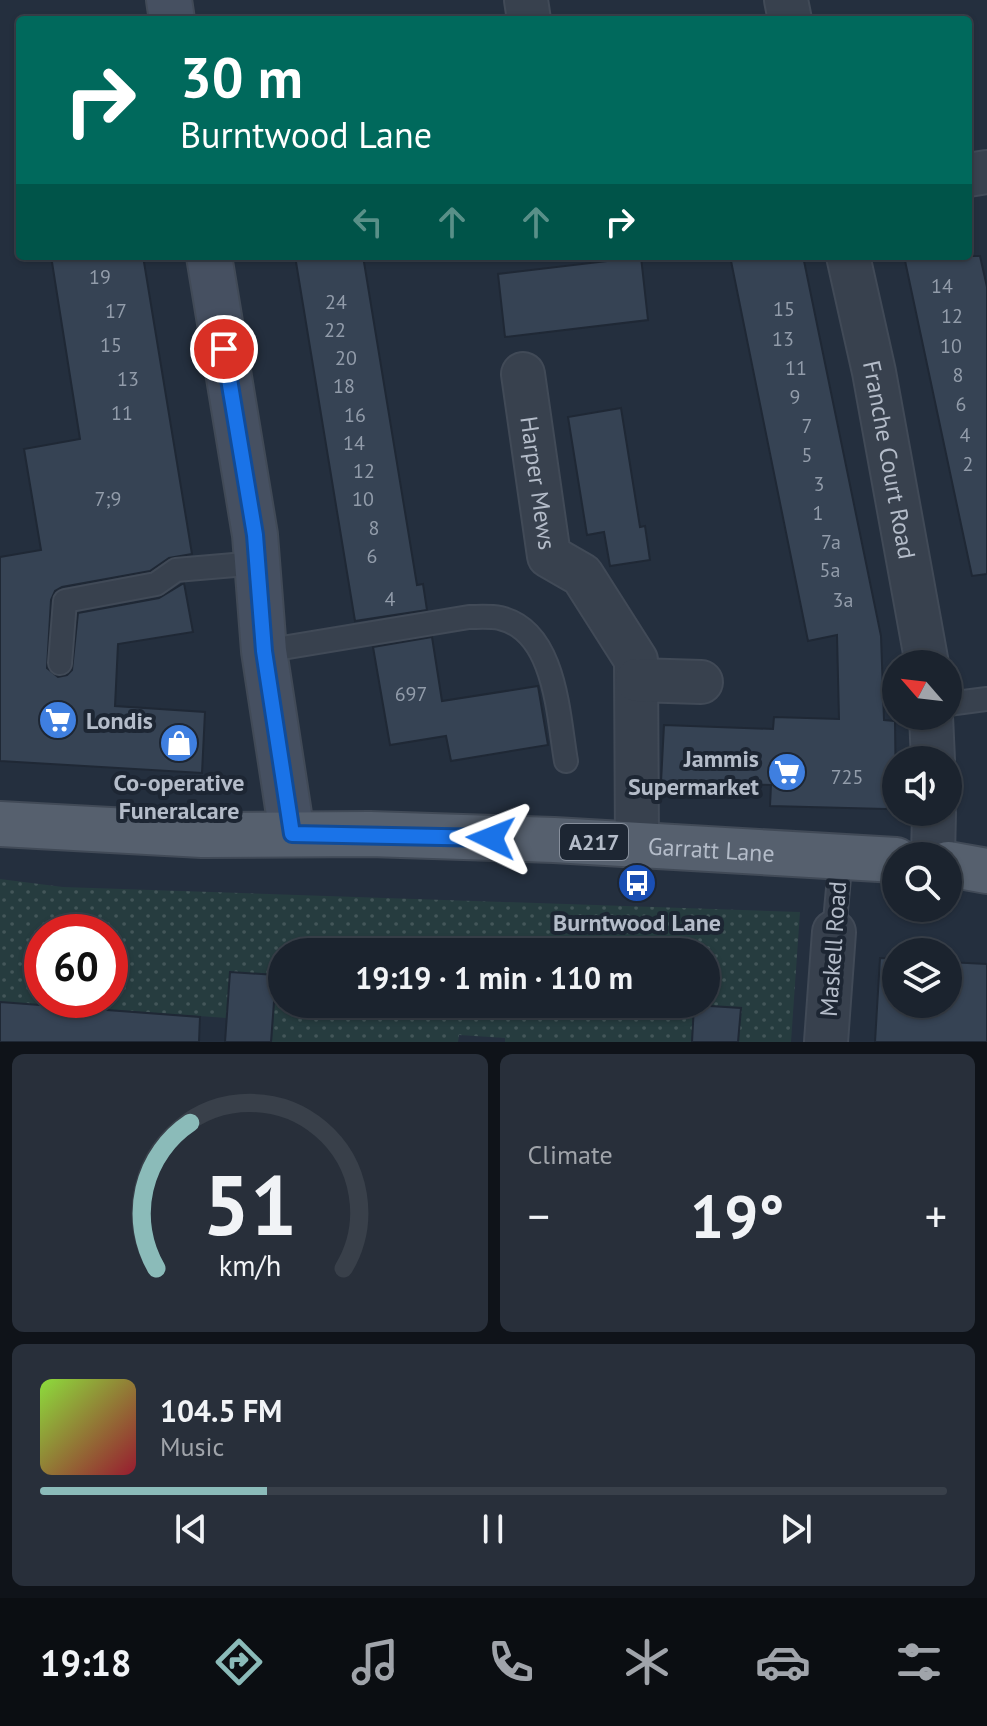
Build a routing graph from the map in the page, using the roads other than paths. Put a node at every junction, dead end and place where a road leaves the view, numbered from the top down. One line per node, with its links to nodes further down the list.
1 (210, 260): 4 (main road)
2 (849, 260): 5 (street, Franche Court Road)
3 (523, 374): 8 (street, Harper Mews)
4 (257, 563): 6 (main road); 7 (lane)
5 (926, 650)
6 (264, 651): 12 (lane); 14 (main road)
7 (60, 663)
8 (637, 680): 9 (street); 15 (street, Harper Mews)
9 (701, 682)
10 (987, 699): 11 (lane)
11 (962, 702)
12 (566, 761)
13 (0, 824): 14 (main road, Garratt Lane / A217)
14 (292, 834): 15 (main road, Garratt Lane / A217)
15 (637, 844): 16 (main road, Garratt Lane / A217)
16 (841, 856): 17 (main road, Garratt Lane / A217); 20 (lane, Maskell Road)
17 (882, 859)
18 (962, 867): 19 (main road)
19 (987, 871)
20 (834, 932): 21 (street, Maskell Road)
21 (826, 1042)

